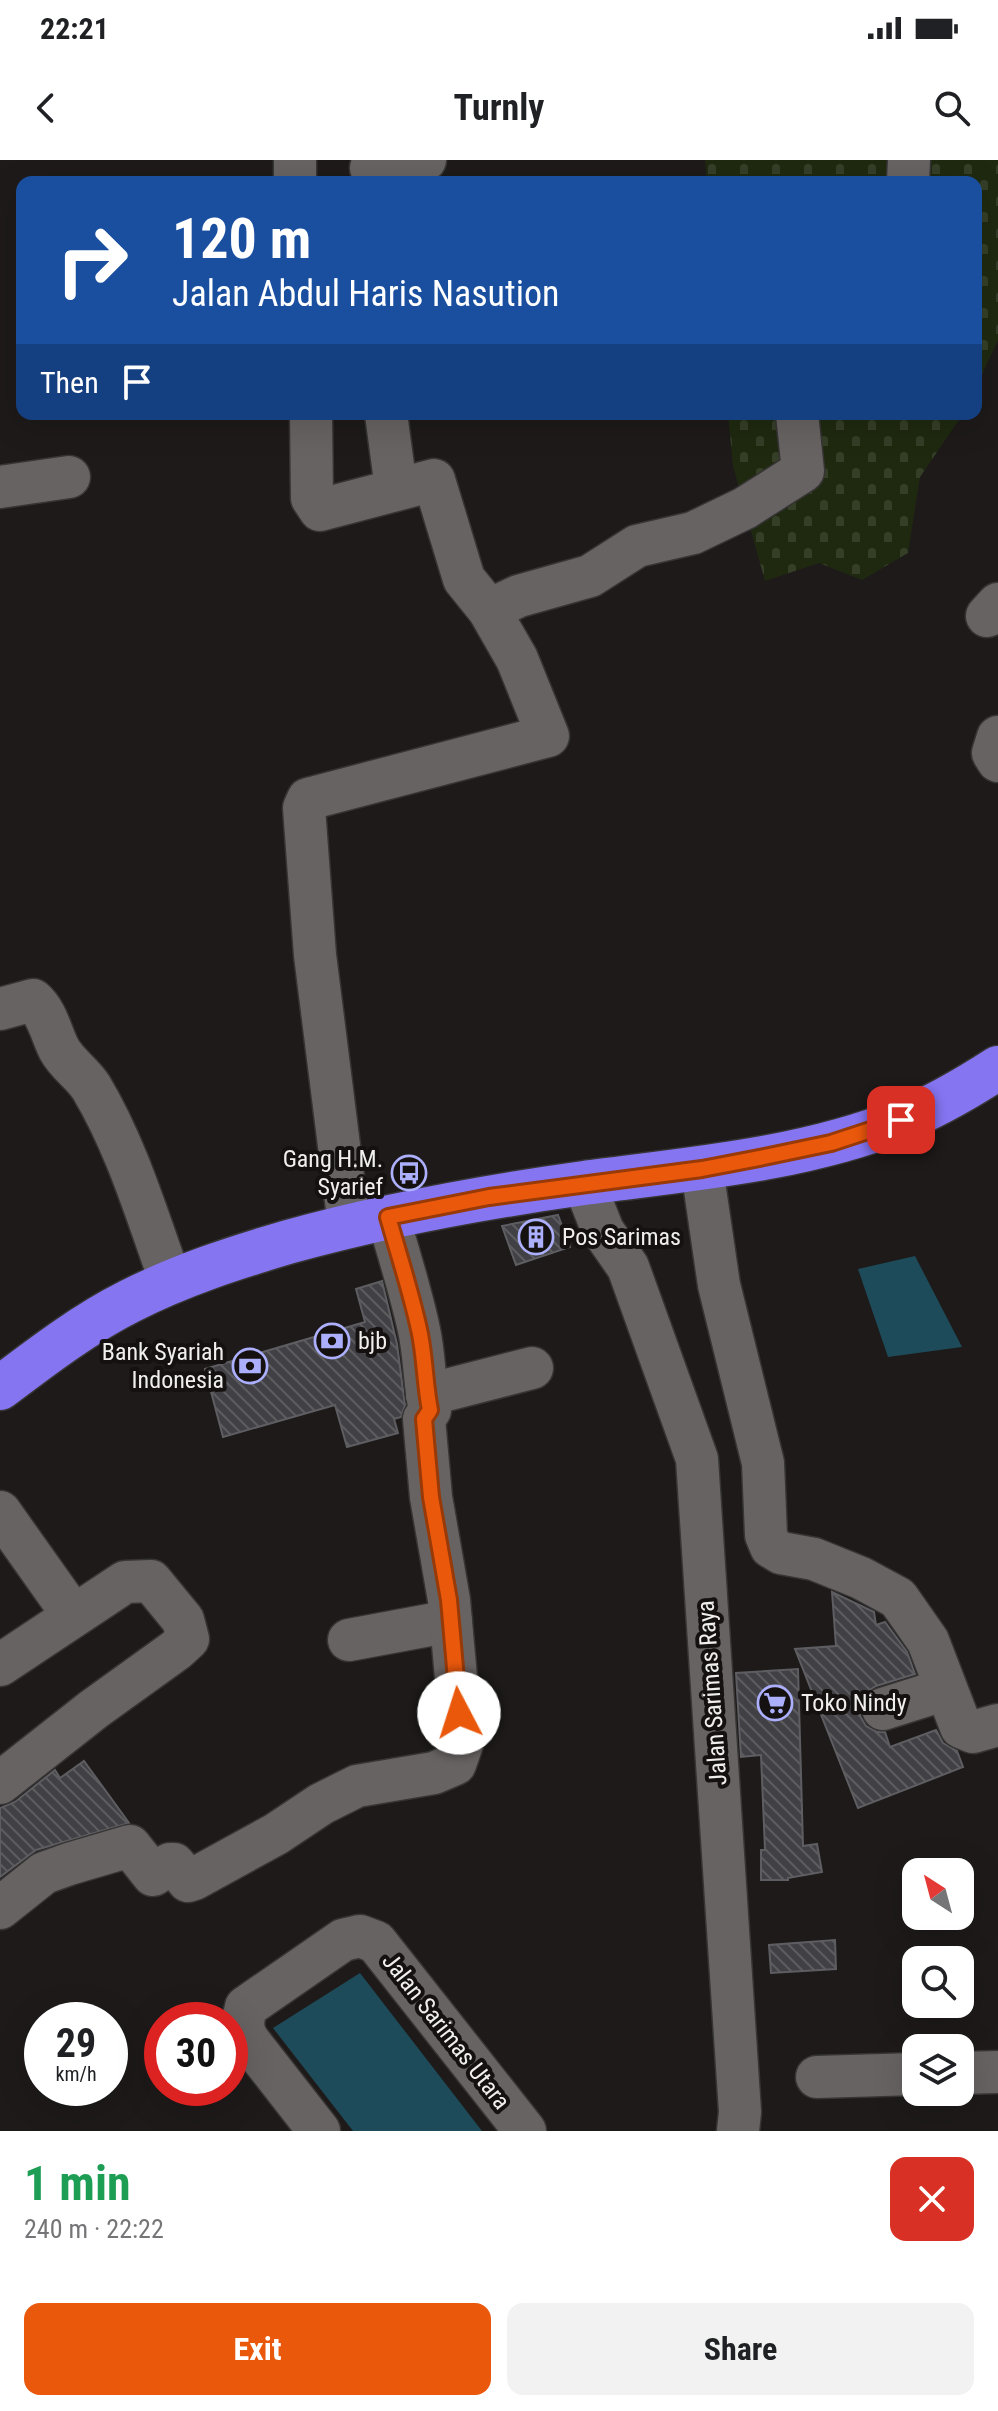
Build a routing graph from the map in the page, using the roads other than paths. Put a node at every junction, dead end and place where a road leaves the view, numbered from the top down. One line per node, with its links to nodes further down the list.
1 (425, 160): 2 (street)
2 (371, 170)
3 (311, 420): 8 (street)
4 (387, 420): 8 (street)
5 (798, 420): 9 (street)
6 (69, 477): 7 (street)
7 (0, 487)
8 (396, 488): 9 (street)
9 (489, 610): 16 (street)
10 (998, 737): 11 (street)
11 (998, 761)
12 (0, 1009): 18 (street)
13 (998, 1068): 14 (highway)
14 (702, 1169): 15 (highway); 28 (street)
15 (584, 1183): 16 (highway); 17 (street)
16 (369, 1221): 18 (highway); 21 (street)
17 (603, 1231): 23 (street); 23 (street, Jalan Sarimas Raya)
18 (171, 1282): 20 (highway)
19 (532, 1368): 21 (street)
20 (0, 1388)
21 (427, 1395): 25 (street)
22 (0, 1512): 24 (street)
23 (702, 1536): 39 (street, Jalan Sarimas Raya)
24 (73, 1615): 27 (street); 31 (street)
25 (451, 1621): 26 (street); 32 (street)
26 (349, 1640)
27 (0, 1665)
28 (946, 1689): 29 (street); 30 (street)
29 (883, 1709)
30 (985, 1728)
31 (0, 1783)
32 (0, 1908)
33 (998, 2072): 34 (street)
34 (974, 2073)
35 (902, 2074): 36 (street)
36 (817, 2077)
37 (319, 2131): 38 (street, Jalan Sarimas Utara)
38 (525, 2131)
39 (738, 2131)

